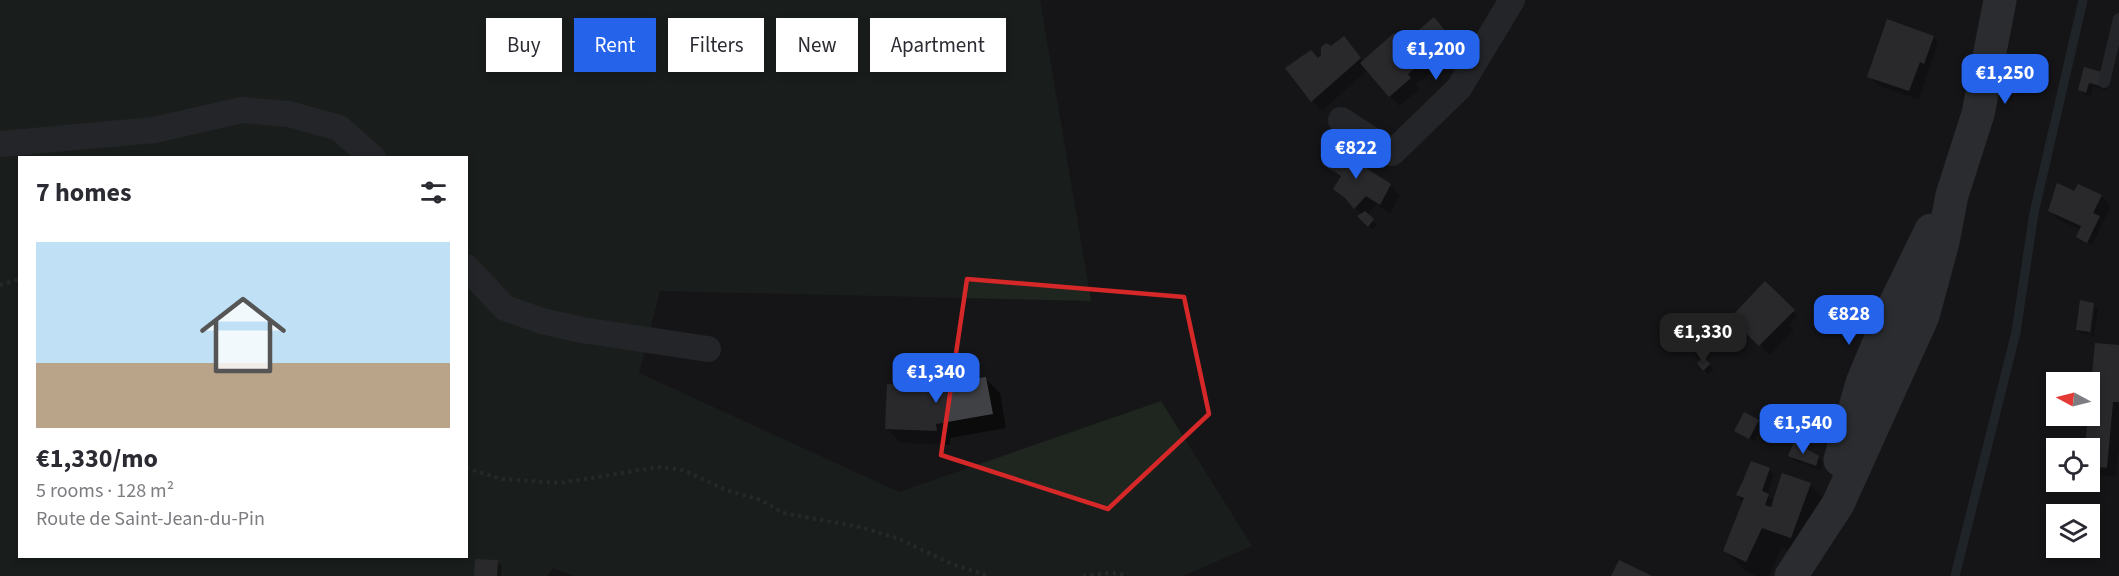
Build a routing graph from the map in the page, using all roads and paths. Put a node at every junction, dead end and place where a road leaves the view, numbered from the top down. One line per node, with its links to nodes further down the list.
1 (1512, 0): 5 (street)
2 (2000, 0): 16 (main road)
3 (2119, 19): 4 (lane)
4 (2104, 82)
5 (1341, 120)
6 (0, 144): 7 (street)
7 (371, 156)
8 (468, 269): 11 (street)
9 (18, 280): 10 (path)
10 (0, 285)
11 (708, 349)
12 (468, 469): 13 (path)
13 (988, 576)
14 (1083, 576): 15 (path)
15 (1127, 576)
16 (1791, 576)

